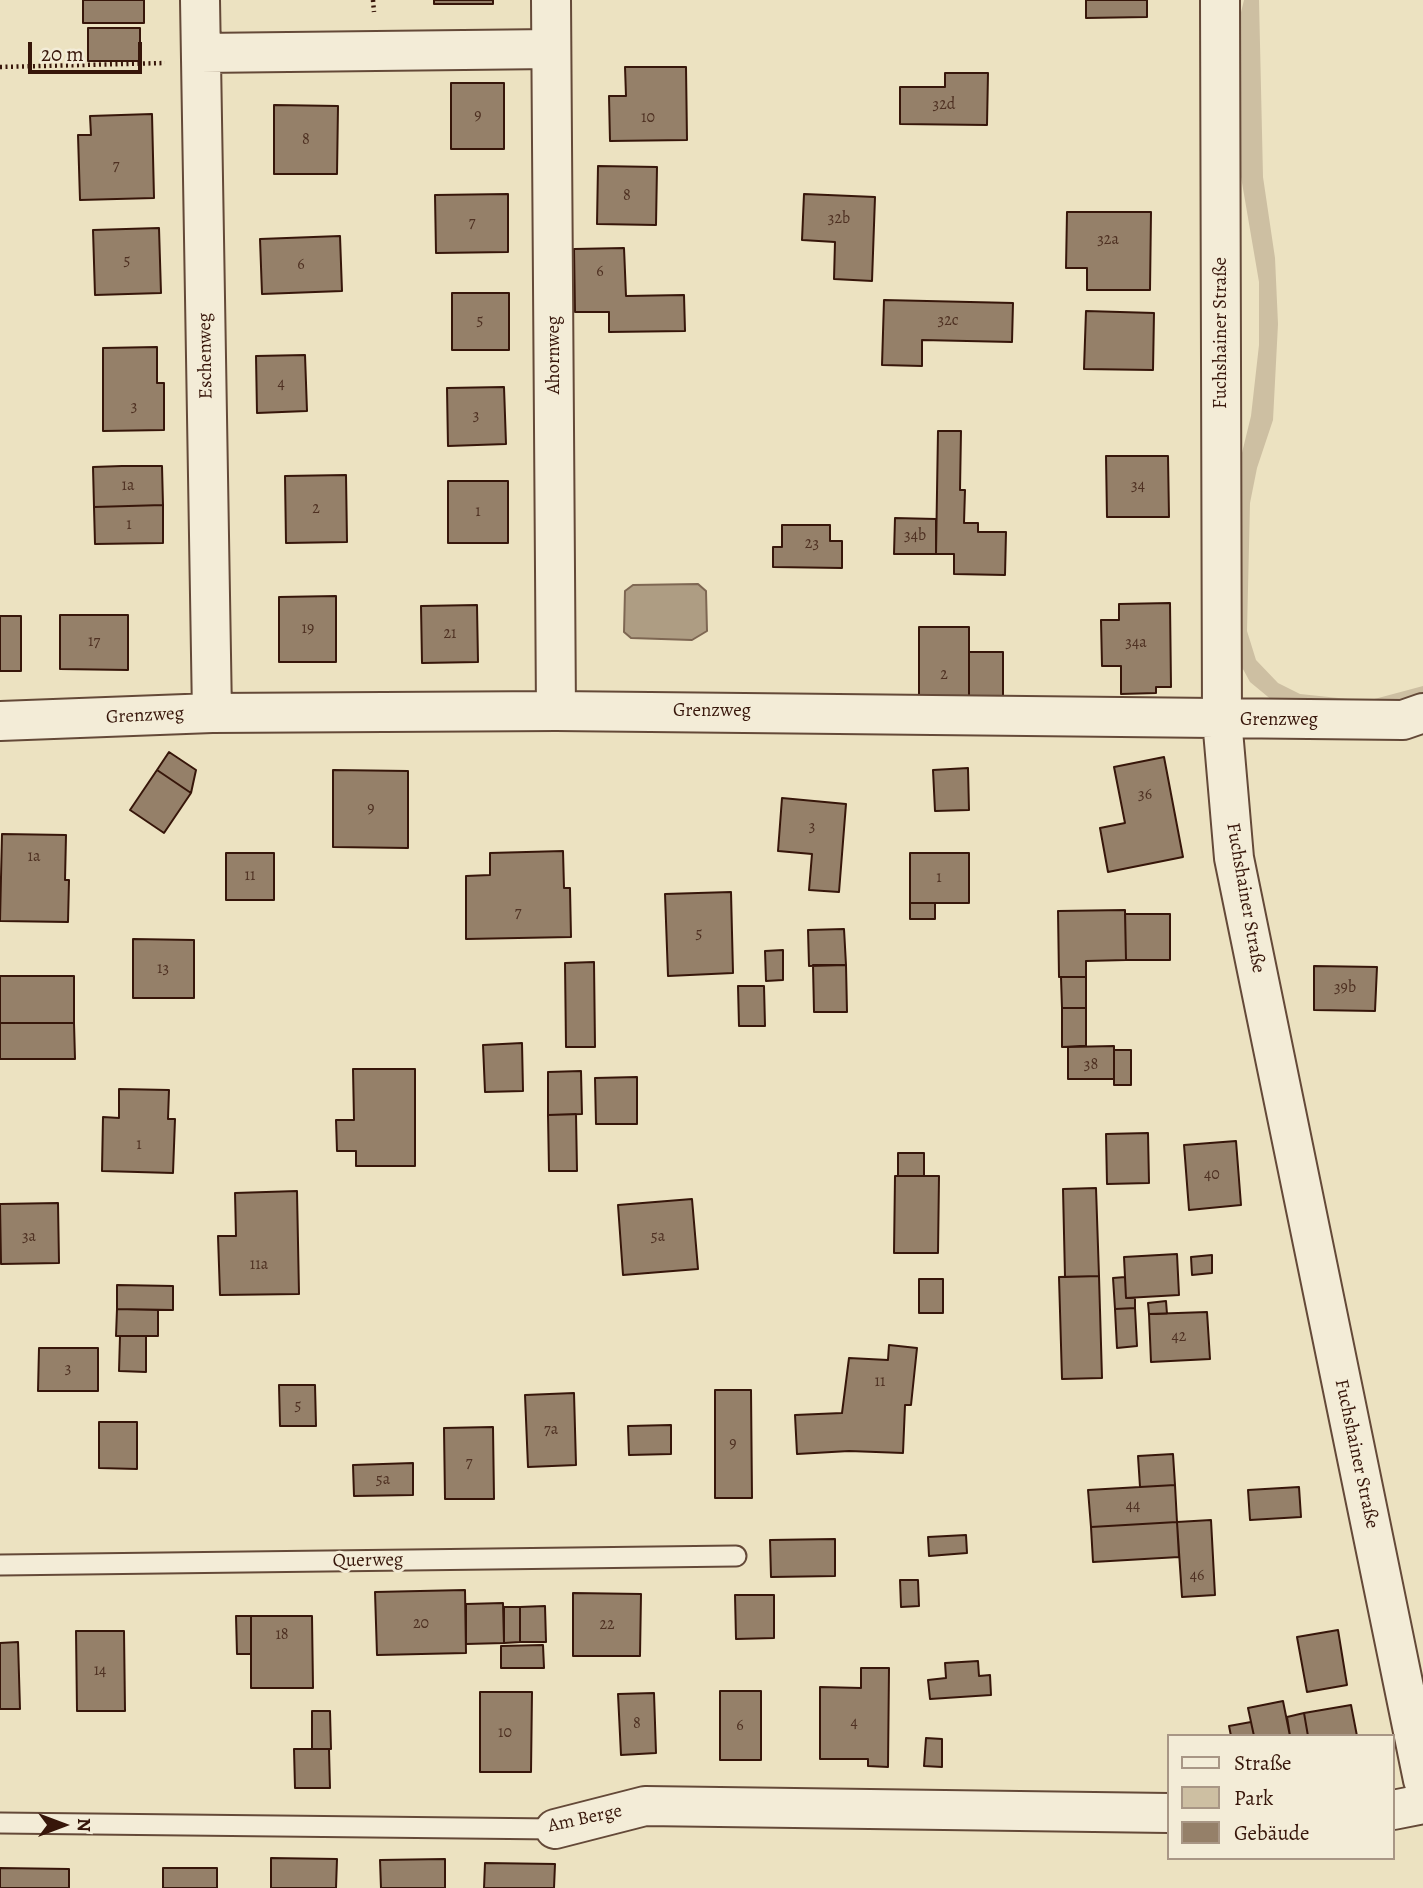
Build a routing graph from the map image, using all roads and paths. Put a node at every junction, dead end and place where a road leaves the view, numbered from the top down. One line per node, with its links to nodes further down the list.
1 (200, 0): 5 (street, Eschenweg)
2 (551, 0): 4 (street, Ahornweg)
3 (1220, 0): 10 (street, Fuchshainer Straße)
4 (551, 49): 5 (street); 7 (street, Ahornweg)
5 (201, 58): 6 (path); 8 (street, Eschenweg)
6 (0, 67)
7 (556, 711): 8 (street, Grenzweg); 10 (street, Grenzweg)
8 (212, 713): 11 (street, Grenzweg)
9 (1423, 713): 10 (street, Grenzweg)
10 (1222, 719): 14 (street, Fuchshainer Straße)
11 (0, 721)
12 (736, 1556): 13 (lane, Querweg)
13 (0, 1565)
14 (1423, 1780)
15 (1423, 1804): 16 (street)
16 (1395, 1811)
17 (1168, 1813): 19 (street, Am Berge)
18 (0, 1823): 19 (lane, Am Berge)
19 (555, 1829)

